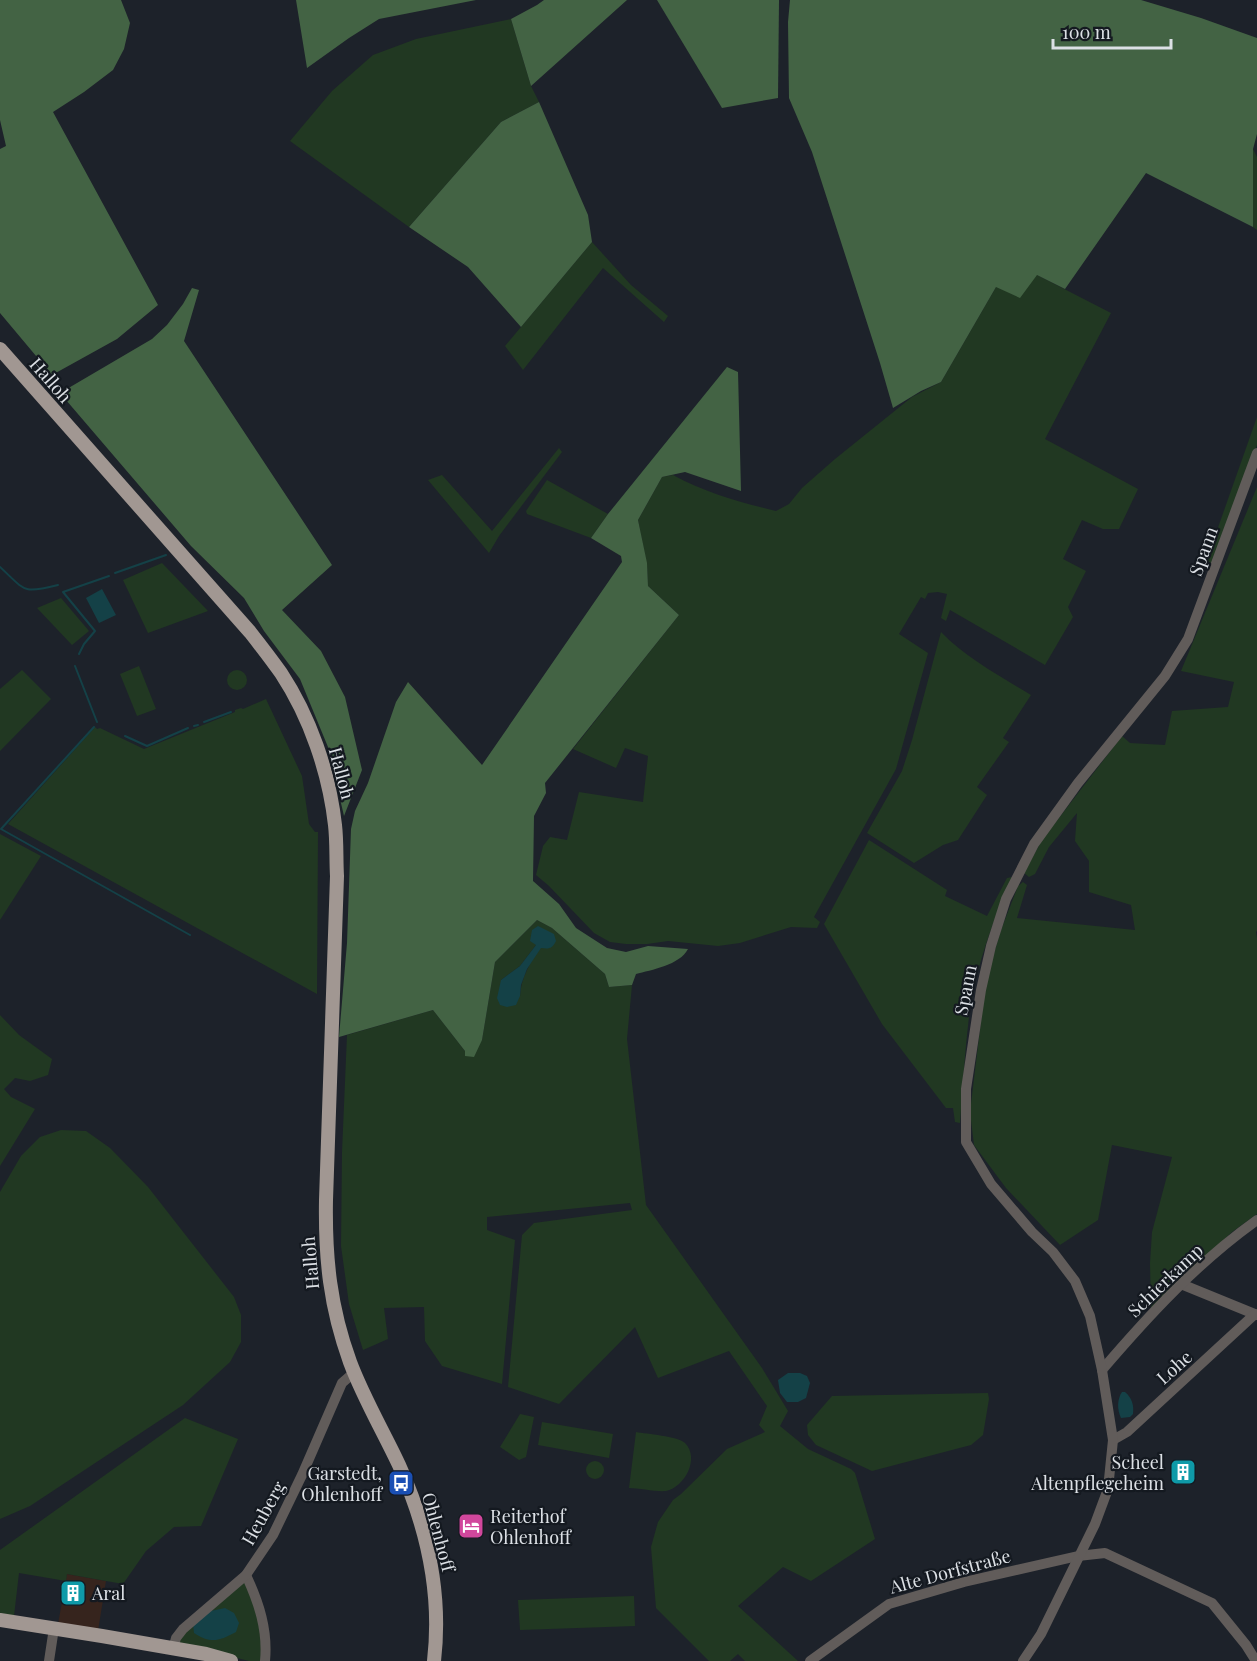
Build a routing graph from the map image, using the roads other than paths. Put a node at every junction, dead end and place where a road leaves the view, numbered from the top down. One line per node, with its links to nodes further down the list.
1 (0, 349): 6 (main road, Halloh)
2 (1257, 453): 7 (street, Spann)
3 (1257, 1220): 4 (street, Schierkamp)
4 (1181, 1284): 5 (street); 7 (street, Schierkamp)
5 (1256, 1315): 9 (street, Lohe)
6 (336, 1318): 8 (main road, Ohlenhoff)
7 (1102, 1370): 9 (street, Spann)
8 (356, 1374): 11 (street, Heuberg); 18 (main road, Ohlenhoff)
9 (1113, 1440): 10 (street, Spann)
10 (1078, 1556): 19 (street, Alte Dorfstraße); 20 (street, Spann); 21 (street, Alte Dorfstraße)
11 (246, 1575): 14 (street, Heuberg); 17 (street)
12 (0, 1620): 13 (main road)
13 (54, 1628): 14 (main road); 15 (street)
14 (173, 1649): 16 (main road)
15 (49, 1661)
16 (231, 1661)
17 (265, 1661)
18 (434, 1661)
19 (810, 1661)
20 (1023, 1661)
21 (1256, 1661)

